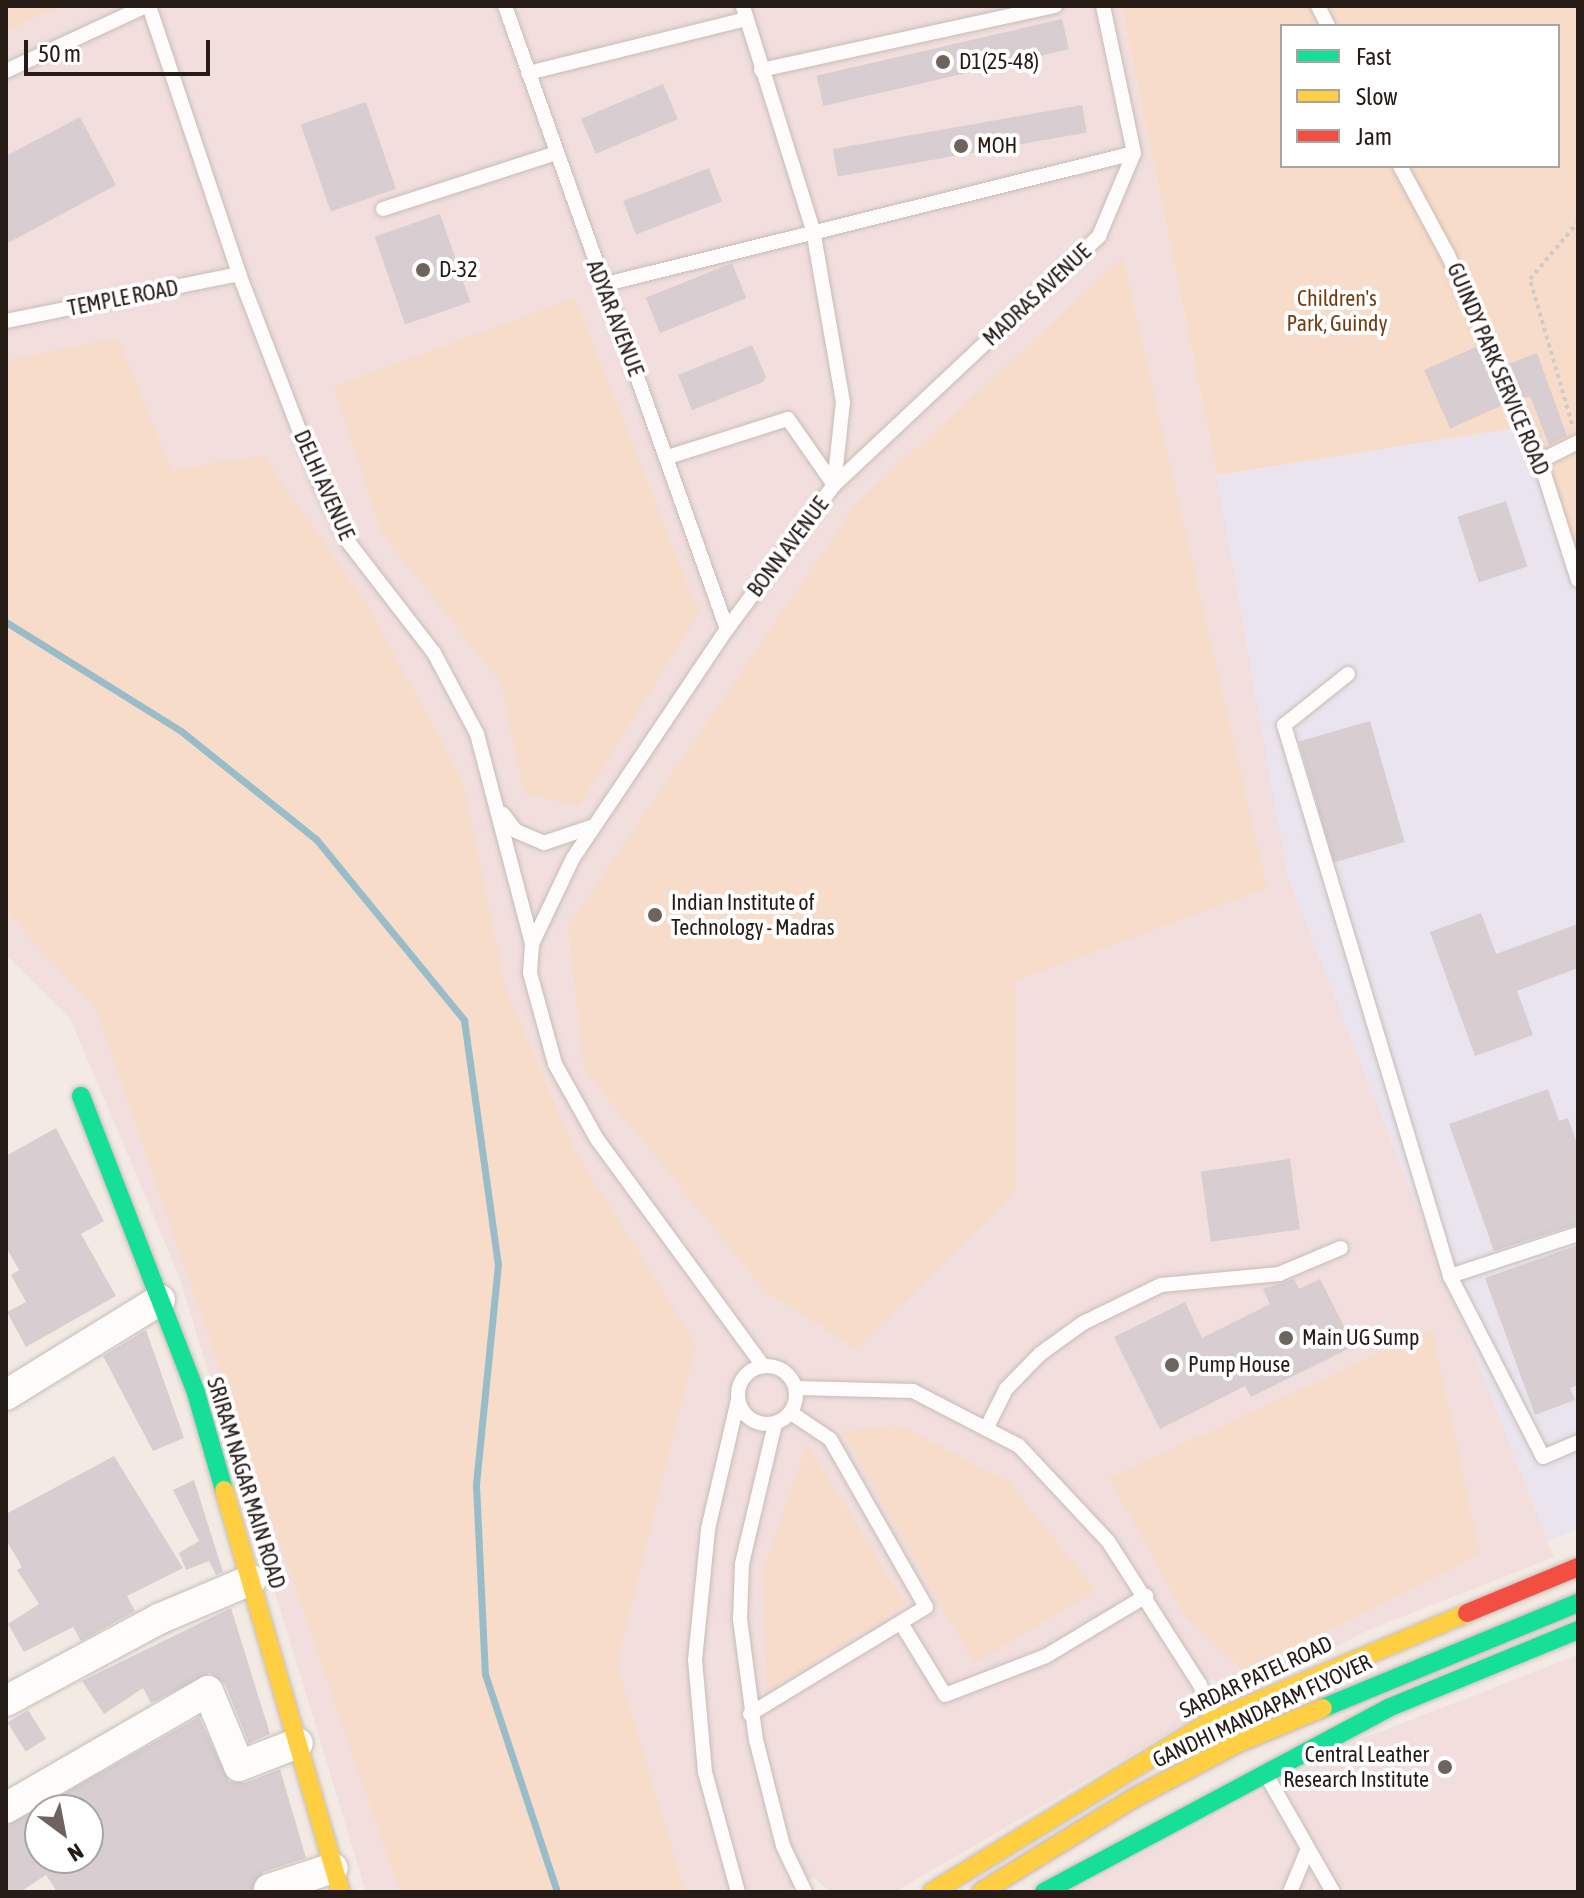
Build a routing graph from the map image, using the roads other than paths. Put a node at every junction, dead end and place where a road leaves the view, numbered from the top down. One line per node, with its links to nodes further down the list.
1 (147, 6): 9 (lane); 16 (lane, DELHI AVENUE)
2 (505, 6): 10 (lane, ADYAR AVENUE)
3 (1055, 6): 8 (lane)
4 (1103, 6): 11 (lane)
5 (1318, 6): 7 (lane)
6 (745, 13): 8 (lane, BONN AVENUE); 10 (lane)
7 (1327, 24)
8 (761, 70): 15 (lane, BONN AVENUE)
9 (6, 71)
10 (528, 73): 12 (lane, ADYAR AVENUE)
11 (1134, 153): 15 (lane); 22 (lane, MADRAS AVENUE)
12 (553, 154): 14 (lane); 17 (lane, ADYAR AVENUE)
13 (1401, 168): 21 (lane, GUINDY PARK SERVICE ROAD)
14 (383, 209)
15 (813, 230): 17 (lane); 22 (lane, BONN AVENUE)
16 (239, 274): 18 (lane, TEMPLE ROAD); 26 (lane, DELHI AVENUE)
17 (602, 285): 20 (lane, ADYAR AVENUE)
18 (6, 321)
19 (1578, 442): 21 (lane)
20 (668, 457): 22 (lane); 24 (lane, ADYAR AVENUE)
21 (1540, 461): 23 (lane, GUINDY PARK SERVICE ROAD)
22 (834, 485): 24 (lane, BONN AVENUE)
23 (1578, 580)
24 (727, 629): 27 (lane, BONN AVENUE)
25 (1348, 674): 32 (lane)
26 (498, 807): 27 (lane); 28 (lane, DELHI AVENUE)
27 (595, 824): 28 (lane, BONN AVENUE)
28 (532, 944): 34 (lane)
29 (81, 1096): 33 (main road, SRIRAM NAGAR MAIN ROAD)
30 (1578, 1234): 32 (lane)
31 (1341, 1248): 40 (lane)
32 (1450, 1276): 41 (lane)
33 (160, 1300): 36 (street); 43 (main road, SRIRAM NAGAR MAIN ROAD)
34 (763, 1366): 35 (lane); 37 (lane)
35 (796, 1388): 38 (lane); 40 (lane)
36 (6, 1395)
37 (738, 1400): 39 (lane); 59 (lane)
38 (791, 1413): 39 (lane); 47 (lane)
39 (775, 1424): 51 (lane)
40 (986, 1429): 44 (lane)
41 (1578, 1442)
42 (1578, 1567): 46 (main road, SARDAR PATEL ROAD)
43 (251, 1580): 50 (street); 53 (main road, SRIRAM NAGAR MAIN ROAD)
44 (1146, 1596): 47 (lane); 52 (lane)
45 (1578, 1603): 62 (main road, GANDHI MANDAPAM FLYOVER, bridge)
46 (1490, 1604): 49 (main road); 52 (main road, SARDAR PATEL ROAD)
47 (901, 1623): 51 (lane)
48 (1578, 1630): 49 (main road)
49 (1515, 1655): 54 (main road)
50 (6, 1701)
51 (750, 1714): 60 (lane)
52 (1213, 1720): 61 (main road, SARDAR PATEL ROAD)
53 (298, 1743): 55 (street); 57 (main road, SRIRAM NAGAR MAIN ROAD)
54 (1265, 1772): 56 (lane); 63 (main road)
55 (6, 1808)
56 (1307, 1851): 64 (lane); 65 (lane)
57 (337, 1880): 58 (street)
58 (269, 1889)
59 (738, 1892)
60 (805, 1892)
61 (932, 1892)
62 (981, 1892)
63 (1044, 1892)
64 (1290, 1892)
65 (1333, 1892)

